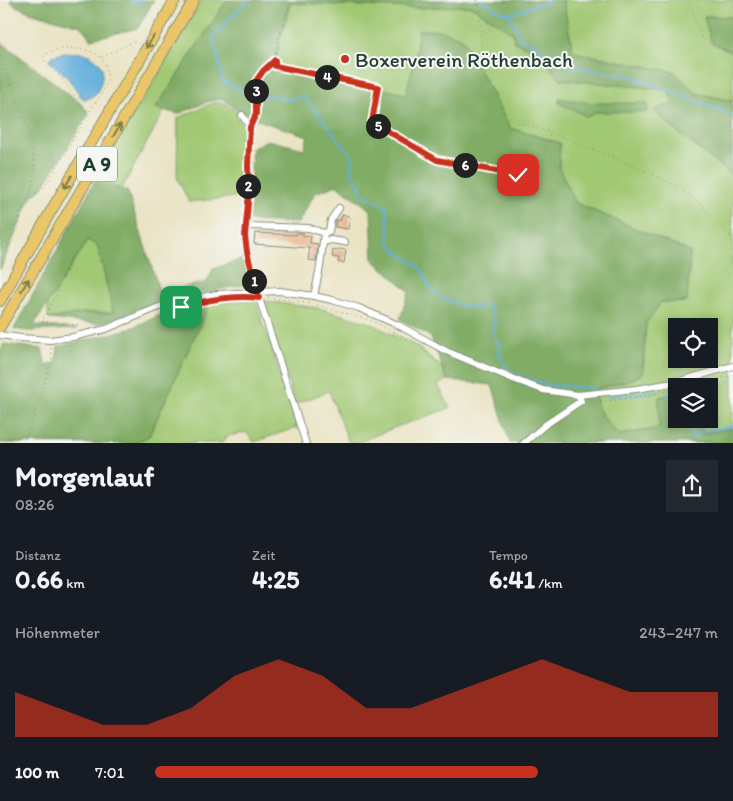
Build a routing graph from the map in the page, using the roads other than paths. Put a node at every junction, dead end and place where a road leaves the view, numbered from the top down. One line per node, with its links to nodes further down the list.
1 (175, 0): 11 (highway, A 9, one-way to 11)
2 (194, 0): 12 (highway, A 9, one-way to 2)
3 (242, 115): 5 (street)
4 (339, 208): 6 (street)
5 (246, 226): 6 (street); 9 (street)
6 (324, 233): 7 (street)
7 (323, 242): 8 (street); 10 (street)
8 (345, 242)
9 (257, 291): 10 (street); 13 (street); 16 (street)
10 (314, 296): 15 (street)
11 (0, 301)
12 (0, 327)
13 (0, 335)
14 (733, 366): 15 (street)
15 (578, 395): 17 (street)
16 (306, 443)
17 (525, 443)

